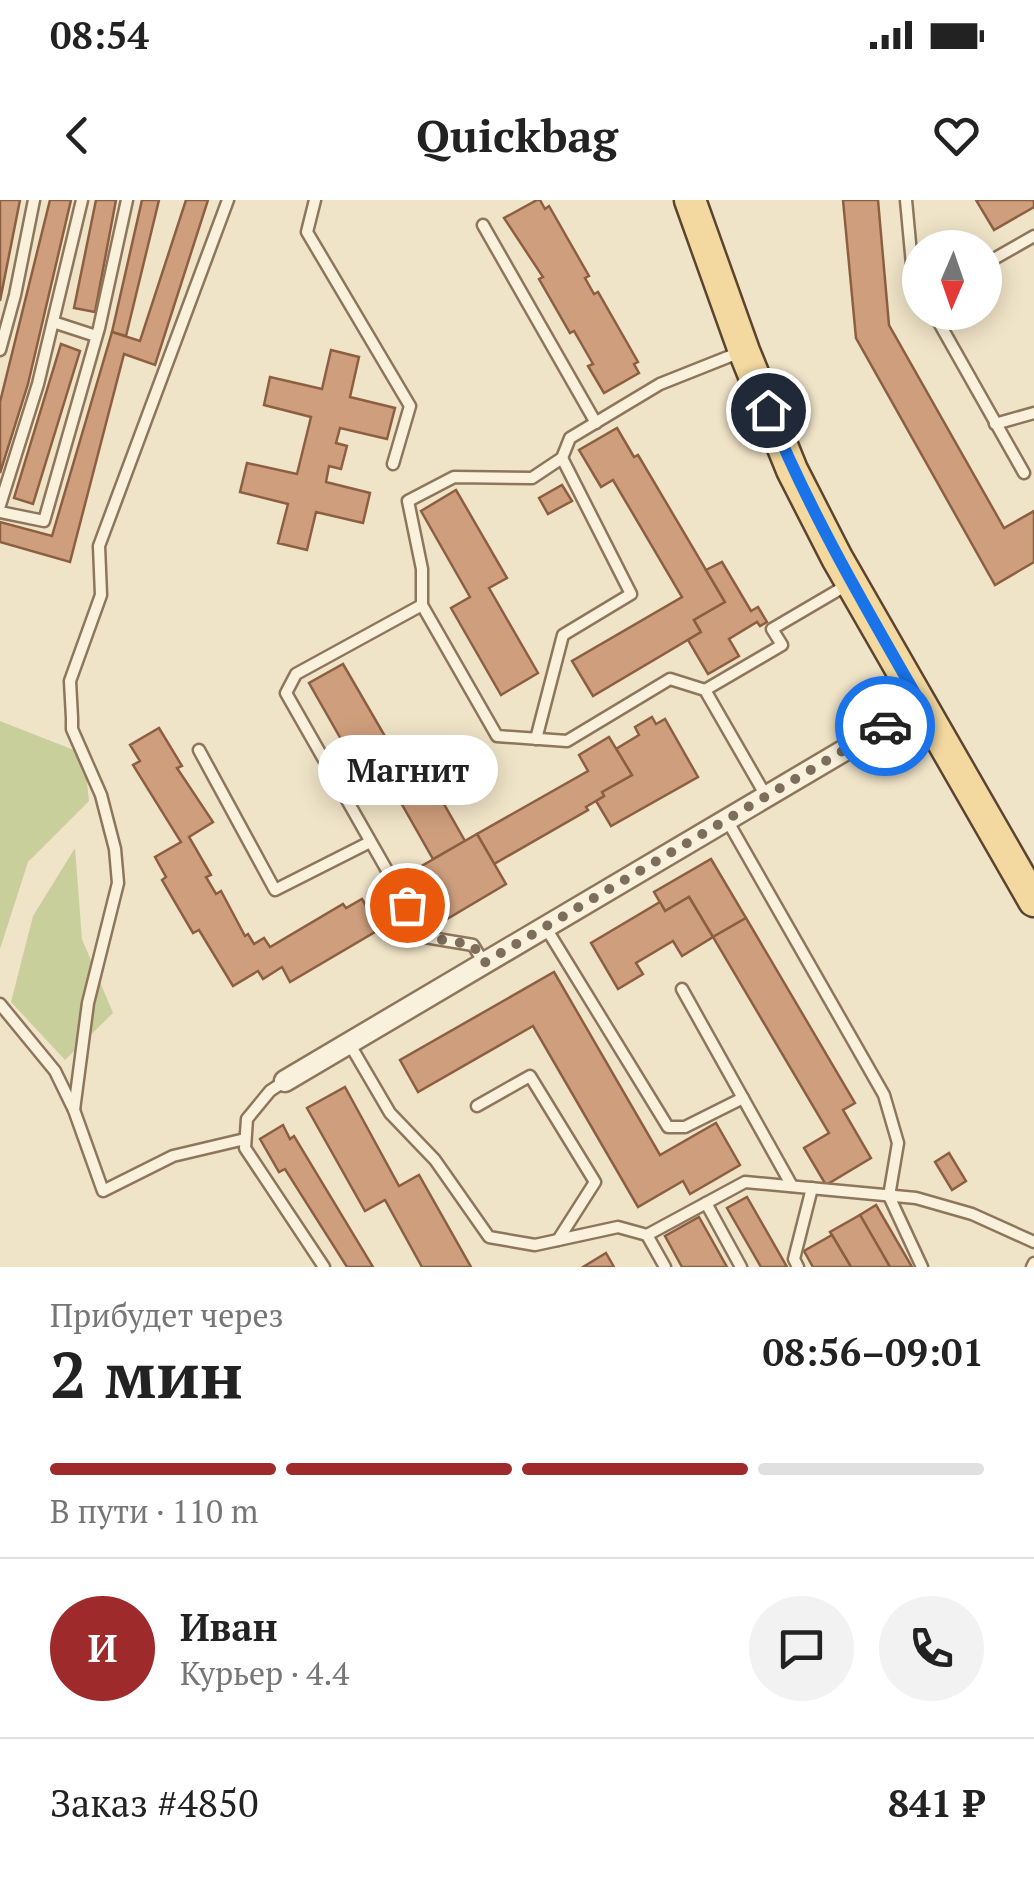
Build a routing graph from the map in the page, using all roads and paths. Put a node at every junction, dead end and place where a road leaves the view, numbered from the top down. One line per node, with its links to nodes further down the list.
1 (34, 200): 15 (lane)
2 (82, 200): 12 (lane)
3 (127, 200): 14 (lane)
4 (228, 200): 42 (lane)
5 (315, 200): 21 (lane)
6 (690, 200): 16 (main road)
7 (906, 200): 9 (lane)
8 (483, 224): 18 (lane)
9 (909, 230)
10 (1034, 236): 11 (lane)
11 (1002, 254)
12 (54, 322): 14 (lane); 23 (lane)
13 (942, 330): 19 (lane)
14 (96, 336): 23 (lane)
15 (0, 350)
16 (744, 351): 18 (lane); 24 (main road)
17 (1034, 413): 19 (lane)
18 (596, 422): 20 (lane)
19 (995, 424): 22 (lane)
20 (562, 458): 25 (lane); 28 (lane)
21 (393, 464)
22 (1024, 473)
23 (0, 508)
24 (851, 582): 26 (lane); 27 (main road)
25 (422, 605): 28 (lane); 32 (lane)
26 (705, 690): 28 (lane); 30 (lane)
27 (921, 704): 30 (street); 33 (main road)
28 (536, 738)
29 (199, 750): 32 (lane)
30 (766, 796): 31 (street)
31 (726, 820): 34 (street); 46 (lane)
32 (370, 842): 35 (lane)
33 (1034, 901)
34 (545, 927): 35 (street); 40 (lane)
35 (484, 963): 38 (street)
36 (682, 989): 40 (lane)
37 (0, 1004): 42 (lane)
38 (349, 1043): 39 (street); 49 (lane)
39 (285, 1081): 43 (lane)
40 (743, 1098): 44 (lane)
41 (477, 1106): 49 (lane)
42 (74, 1110): 43 (lane)
43 (246, 1139): 51 (lane)
44 (792, 1186): 45 (lane); 47 (lane)
45 (812, 1188): 46 (lane); 54 (lane)
46 (890, 1196): 50 (lane); 55 (lane)
47 (706, 1203): 48 (lane); 53 (lane)
48 (647, 1235): 49 (lane); 52 (lane)
49 (558, 1240)
50 (1034, 1242)
51 (324, 1267)
52 (664, 1267)
53 (741, 1267)
54 (798, 1267)
55 (922, 1267)

